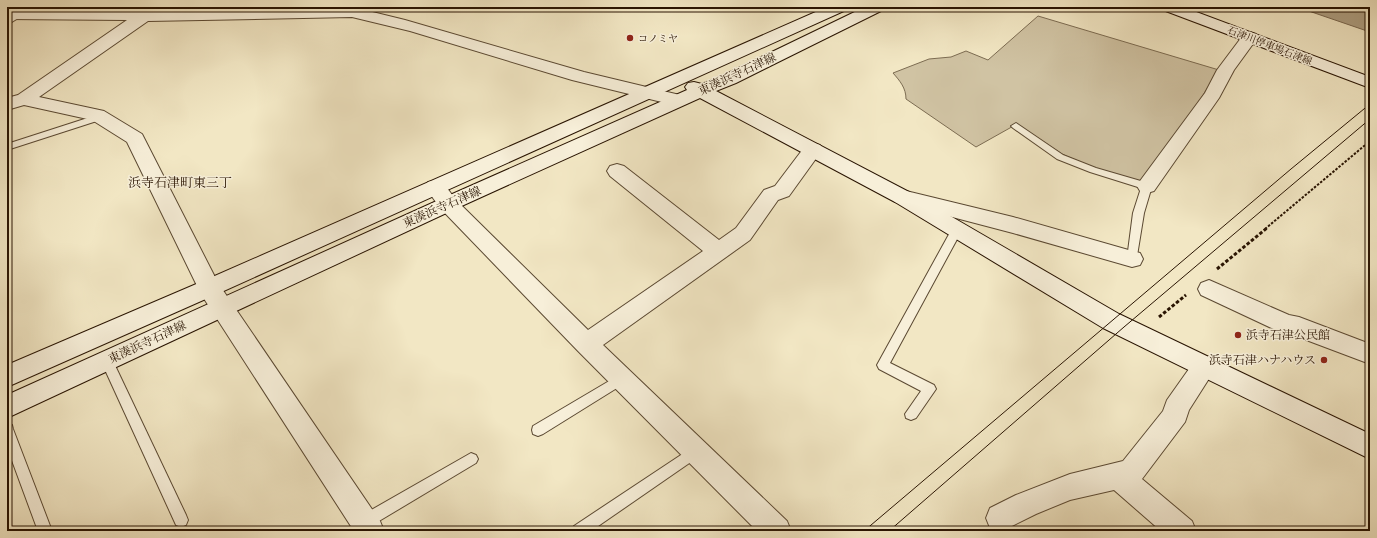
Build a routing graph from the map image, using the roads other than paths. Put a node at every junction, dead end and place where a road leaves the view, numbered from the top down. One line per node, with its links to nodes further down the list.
1 (840, 7): 9 (street, 東湊浜寺石津線)
2 (877, 7): 11 (street, 東湊浜寺石津線)
3 (1169, 7): 8 (street, 石津川停車場石津線)
4 (350, 10): 7 (street); 12 (street)
5 (95, 11): 6 (street); 7 (street)
6 (13, 14)
7 (144, 16): 14 (street)
8 (1250, 37): 10 (street, 石津川停車場石津線); 20 (street)
9 (679, 79): 11 (street); 12 (street, 東湊浜寺石津線)
10 (1370, 83)
11 (702, 91): 13 (street, 東湊浜寺石津線); 18 (street)
12 (645, 94): 13 (street); 21 (street, 東湊浜寺石津線)
13 (678, 100): 21 (street, 東湊浜寺石津線)
14 (16, 102): 15 (street)
15 (100, 117): 17 (lane); 27 (street)
16 (1016, 126): 20 (lane)
17 (7, 147)
18 (813, 149): 22 (street); 24 (street)
19 (617, 171): 24 (street)
20 (1147, 186): 25 (lane)
21 (442, 196): 27 (street, 東湊浜寺石津線); 28 (street)
22 (902, 198): 23 (street); 25 (street)
23 (957, 230): 31 (street); 35 (lane)
24 (719, 252): 28 (street)
25 (1132, 259)
26 (1209, 289): 29 (street)
27 (215, 298): 30 (street, 東湊浜寺石津線); 32 (street, 東湊浜寺石津線); 44 (street)
28 (586, 344): 33 (street)
29 (1370, 354)
30 (107, 361): 34 (street, 東湊浜寺石津線); 43 (lane)
31 (1205, 366): 38 (street); 41 (street)
32 (7, 376)
33 (621, 378): 37 (lane); 39 (street)
34 (7, 407)
35 (911, 414)
36 (7, 429): 45 (lane)
37 (538, 430)
38 (1370, 447)
39 (696, 451): 46 (lane); 47 (street)
40 (471, 459): 44 (lane)
41 (1118, 476): 42 (street); 48 (street)
42 (1000, 518)
43 (181, 520)
44 (367, 527)
45 (45, 531)
46 (579, 531)
47 (777, 531)
48 (1182, 531)

